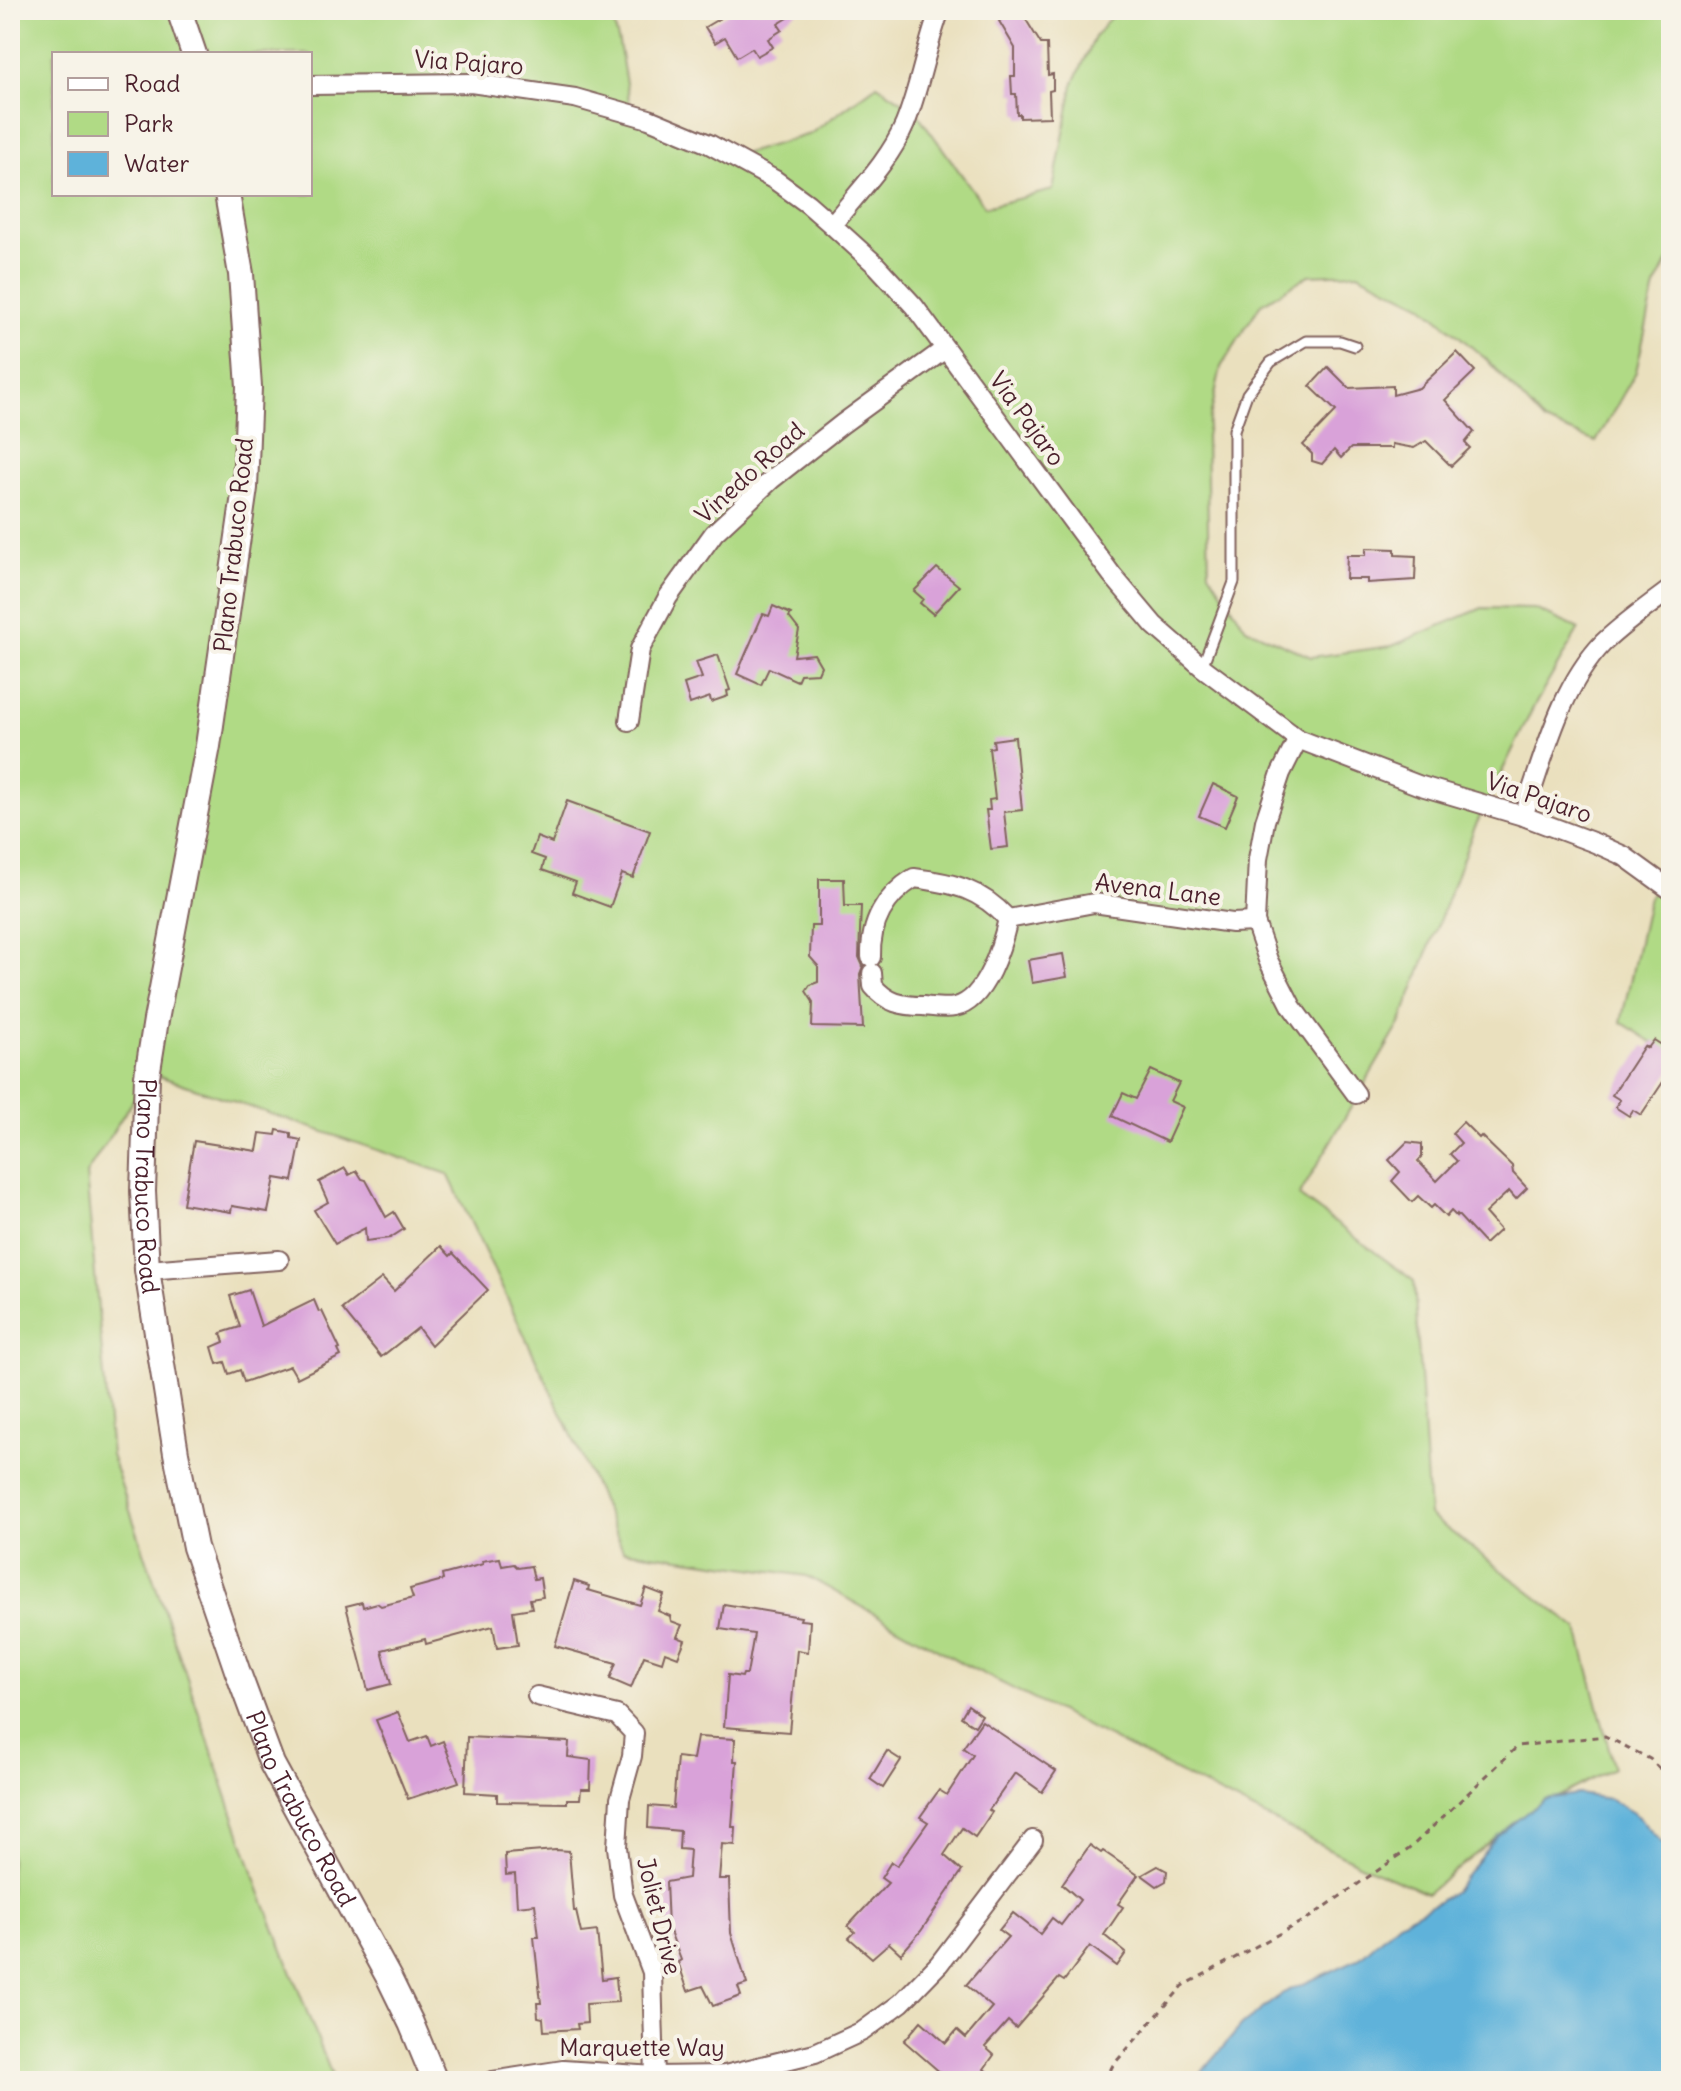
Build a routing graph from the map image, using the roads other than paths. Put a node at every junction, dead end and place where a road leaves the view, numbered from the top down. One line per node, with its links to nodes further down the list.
1 (179, 10): 3 (street)
2 (940, 10): 6 (street)
3 (193, 52)
4 (312, 85): 6 (street, Via Pajaro)
5 (227, 196): 19 (street, Plano Trabuco Road)
6 (832, 225): 8 (street, Via Pajaro)
7 (1355, 346): 10 (lane)
8 (945, 349): 10 (street, Via Pajaro); 11 (street, Vinedo Road)
9 (1671, 589): 13 (street)
10 (1202, 667): 12 (street, Via Pajaro)
11 (629, 721)
12 (1298, 739): 13 (street, Via Pajaro); 16 (street)
13 (1523, 816): 14 (street, Via Pajaro)
14 (1671, 890)
15 (1008, 919): 15 (street); 16 (street, Avena Lane)
16 (1255, 922): 17 (street)
17 (1356, 1094)
18 (279, 1260): 19 (street)
19 (147, 1270): 24 (street, Plano Trabuco Road)
20 (537, 1696): 23 (street, Joliet Drive)
21 (1033, 1840): 22 (street, Marquette Way)
22 (764, 2074): 23 (street, Marquette Way)
23 (655, 2076): 25 (street, Marquette Way)
24 (435, 2081)
25 (492, 2081)

